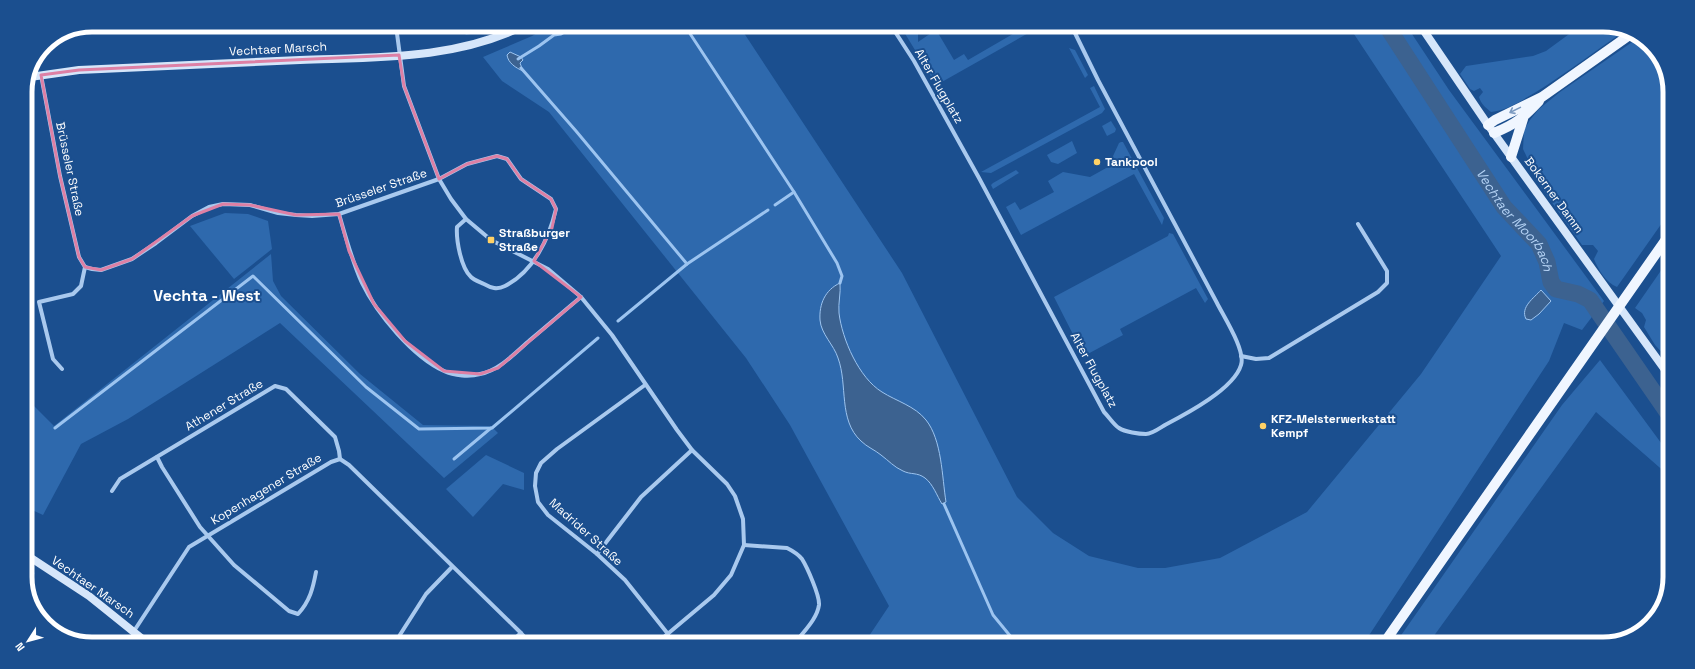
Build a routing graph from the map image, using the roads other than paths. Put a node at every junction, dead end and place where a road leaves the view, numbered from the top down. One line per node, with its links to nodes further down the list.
1 (397, 32): 7 (street)
2 (510, 32): 7 (street, Vechtaer Marsch)
3 (895, 32): 24 (street, Alter Flugplatz)
4 (1074, 32): 24 (street)
5 (1425, 32): 12 (street, Bokerner Damm)
6 (1627, 37): 10 (main road)
7 (399, 56): 8 (street, Vechtaer Marsch); 14 (street)
8 (41, 75): 9 (street, Vechtaer Marsch); 22 (street, Brüsseler Straße)
9 (35, 76)
10 (1542, 97): 11 (main road); 12 (main road, one-way to 12)
11 (1523, 118): 12 (main road); 13 (main road)
12 (1491, 129): 13 (street, Bokerner Damm)
13 (1512, 157): 25 (street, Bokerner Damm)
14 (439, 178): 15 (street, Brüsseler Straße); 16 (street); 21 (street)
15 (339, 214): 22 (street, Brüsseler Straße); 23 (street)
16 (466, 219): 21 (street); 21 (street)
17 (1358, 224): 24 (street)
18 (1663, 244): 20 (main road)
19 (1663, 249): 20 (main road)
20 (1655, 255): 47 (main road)
21 (534, 261): 23 (street)
22 (85, 267): 26 (street)
23 (581, 297): 27 (street)
24 (1241, 356)
25 (1663, 367)
26 (62, 369)
27 (645, 385): 28 (street); 34 (street, Madrider Straße)
28 (692, 450): 33 (street); 34 (street)
29 (157, 457): 30 (street, Athener Straße); 31 (street, Athener Straße); 32 (street)
30 (340, 459): 32 (street, Kopenhagener Straße); 36 (street, Kopenhagener Straße)
31 (112, 491)
32 (208, 535): 37 (street); 38 (street, Kopenhagener Straße)
33 (744, 545): 40 (street); 46 (street)
34 (597, 554): 40 (street, Madrider Straße)
35 (32, 559): 38 (street, Vechtaer Marsch)
36 (452, 566): 39 (street, Kopenhagener Straße); 42 (street)
37 (316, 572)
38 (134, 631): 41 (street, Vechtaer Marsch)
39 (521, 633): 43 (street); 44 (street, Kopenhagener Straße)
40 (668, 634): 45 (street)
41 (141, 637)
42 (399, 637)
43 (516, 637)
44 (524, 637)
45 (664, 637)
46 (800, 637)
47 (1389, 637)

